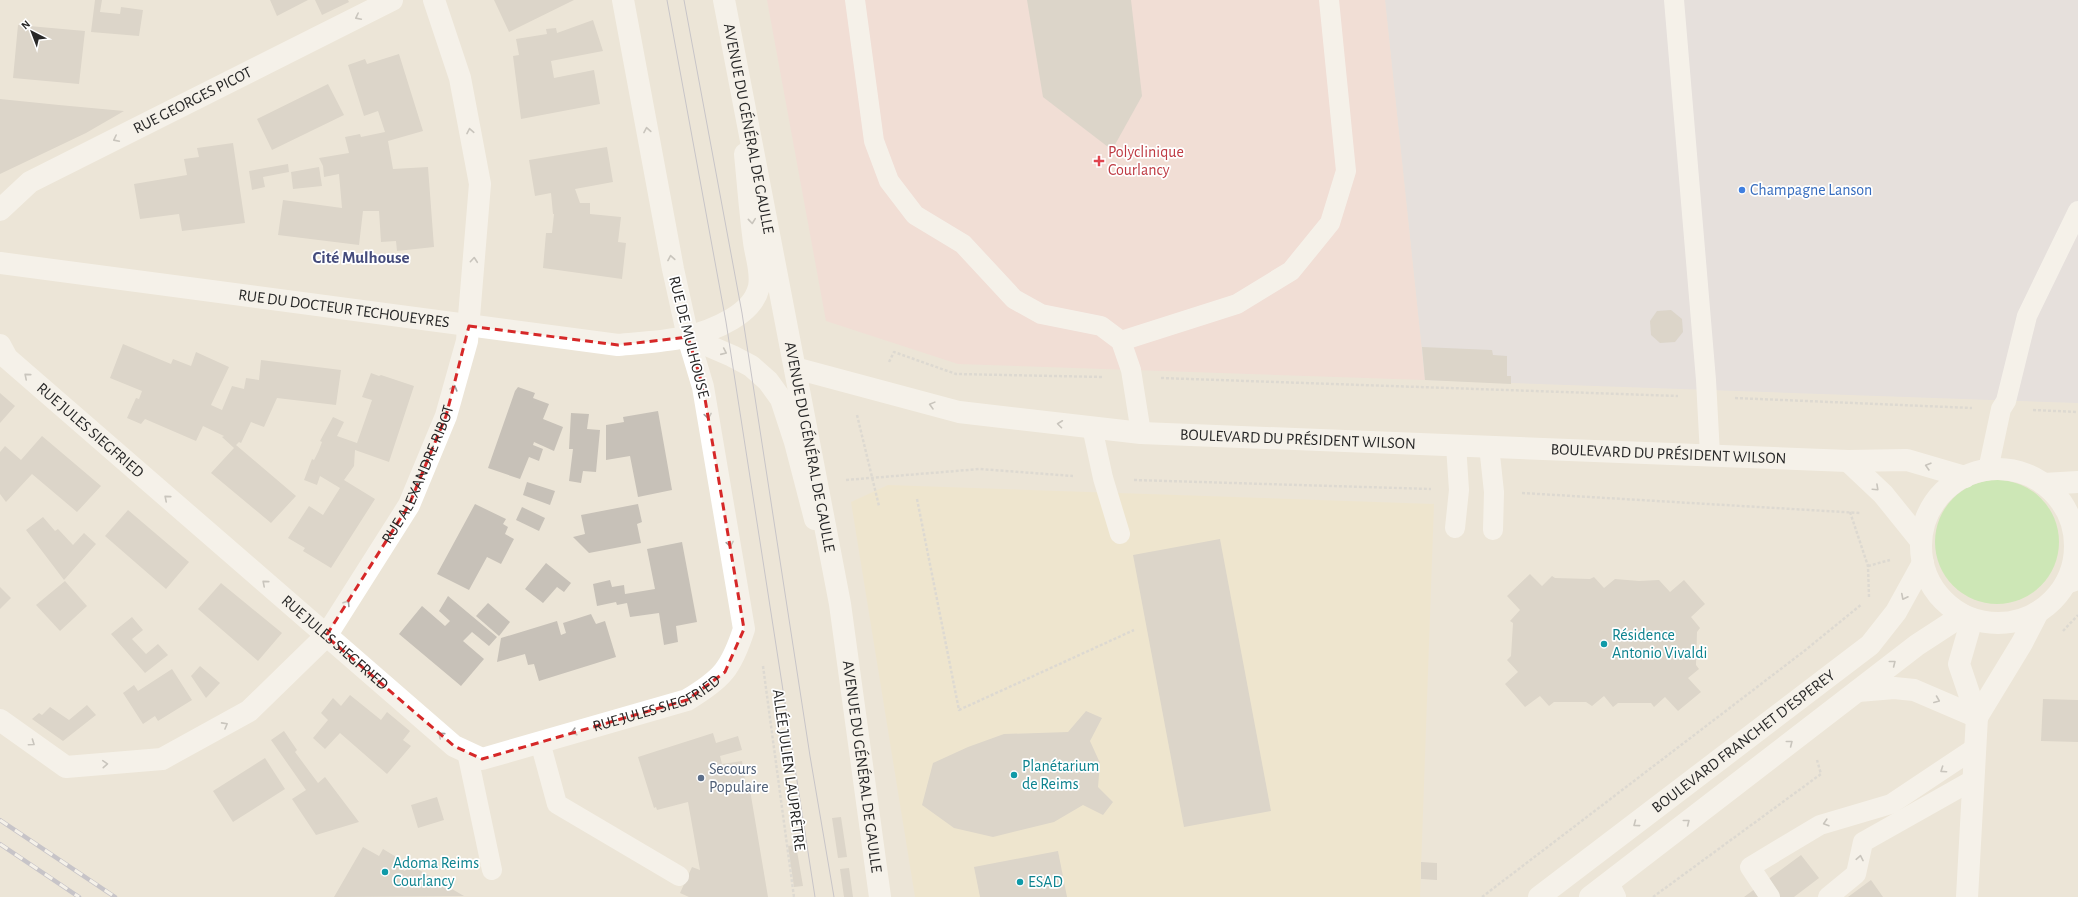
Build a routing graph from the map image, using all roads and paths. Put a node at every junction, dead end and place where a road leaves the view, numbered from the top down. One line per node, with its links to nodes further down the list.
1 (392, 0): 9 (street, RUE GEORGES PICOT, one-way to 9)
2 (434, 0): 12 (street, RUE ALEXANDRE RIBOT, one-way to 2)
3 (623, 0): 13 (street, RUE DE MULHOUSE, one-way to 3)
4 (724, 0): 8 (street, AVENUE DU GÉNÉRAL DE GAULLE)
5 (856, 0): 14 (lane)
6 (1328, 0): 14 (lane)
7 (1674, 0): 20 (lane)
8 (733, 43): 13 (street, RUE DU DOCTEUR TECHOUEYRES, one-way to 13); 16 (street, AVENUE DU GÉNÉRAL DE GAULLE)
9 (0, 210)
10 (2078, 211): 21 (lane)
11 (0, 263): 12 (street, RUE DU DOCTEUR TECHOUEYRES)
12 (469, 326): 13 (street, RUE DU DOCTEUR TECHOUEYRES); 52 (street, RUE ALEXANDRE RIBOT, one-way to 12)
13 (688, 337): 48 (street, one-way to 48); 54 (street, RUE DE MULHOUSE, one-way to 54)
14 (1121, 341): 17 (lane)
15 (0, 345): 52 (street, RUE JULES SIEGFRIED, one-way to 15)
16 (795, 368): 18 (street, BOULEVARD DU PRÉSIDENT WILSON); 33 (street, AVENUE DU GÉNÉRAL DE GAULLE)
17 (1132, 378): 19 (path); 20 (path); 24 (lane)
18 (850, 384): 19 (street, BOULEVARD DU PRÉSIDENT WILSON); 31 (path)
19 (875, 390): 23 (street, BOULEVARD DU PRÉSIDENT WILSON, one-way to 19)
20 (1706, 397): 21 (path); 27 (lane)
21 (2001, 409): 22 (path); 29 (lane)
22 (2078, 412)
23 (1092, 427): 24 (street, BOULEVARD DU PRÉSIDENT WILSON); 32 (lane)
24 (1141, 433): 25 (street, BOULEVARD DU PRÉSIDENT WILSON)
25 (1456, 445): 26 (street, BOULEVARD DU PRÉSIDENT WILSON); 36 (lane)
26 (1489, 446): 27 (street, BOULEVARD DU PRÉSIDENT WILSON); 37 (lane)
27 (1710, 455): 28 (street, BOULEVARD DU PRÉSIDENT WILSON)
28 (1848, 461): 30 (street, BOULEVARD DU PRÉSIDENT WILSON, one-way to 28); 43 (street, one-way to 43)
29 (1988, 470): 30 (street); 35 (street)
30 (1965, 476): 43 (street)
31 (872, 478): 32 (path); 33 (path); 39 (path)
32 (1103, 478): 36 (path); 42 (lane)
33 (817, 482): 48 (street, AVENUE DU GÉNÉRAL DE GAULLE)
34 (2078, 482): 35 (street)
35 (2044, 484): 45 (street)
36 (1459, 490): 40 (lane)
37 (1494, 492): 41 (lane); 46 (path)
38 (918, 499): 51 (path)
39 (878, 506)
40 (1455, 528)
41 (1493, 530)
42 (1120, 534)
43 (1922, 541): 44 (street)
44 (1923, 563): 50 (street); 69 (street, BOULEVARD FRANCHET D'ESPEREY, one-way to 69)
45 (2074, 569): 49 (street)
46 (1869, 598)
47 (1863, 603): 68 (path)
48 (840, 604): 67 (street, AVENUE DU GÉNÉRAL DE GAULLE)
49 (2038, 612): 50 (street); 56 (street)
50 (1968, 617): 55 (street, BOULEVARD FRANCHET D'ESPEREY, one-way to 50); 56 (street)
51 (1134, 630)
52 (326, 636): 57 (street, RUE ALEXANDRE RIBOT, one-way to 52); 61 (street, RUE JULES SIEGFRIED, one-way to 52)
53 (762, 661): 66 (path, ALLÉE JULIEN LAUPRÊTRE)
54 (725, 672): 59 (street, RUE JULES SIEGFRIED, one-way to 59)
55 (1858, 691): 56 (street, BOULEVARD FRANCHET D'ESPEREY, one-way to 56); 58 (street, BOULEVARD FRANCHET D'ESPEREY)
56 (1977, 717): 60 (street)
57 (0, 720)
58 (1809, 728): 65 (street, BOULEVARD FRANCHET D'ESPEREY, one-way to 58); 71 (path)
59 (540, 742): 61 (street, RUE JULES SIEGFRIED); 64 (lane)
60 (1975, 748): 62 (street); 72 (lane, one-way to 72)
61 (467, 752): 63 (lane)
62 (1974, 780): 73 (lane, one-way to 62); 74 (street)
63 (492, 870)
64 (679, 876)
65 (1612, 890): 70 (street, BOULEVARD FRANCHET D'ESPEREY)
66 (794, 897)
67 (880, 897)
68 (1482, 897)
69 (1539, 897)
70 (1590, 897)
71 (1653, 897)
72 (1770, 897)
73 (1828, 897)
74 (1967, 897)

